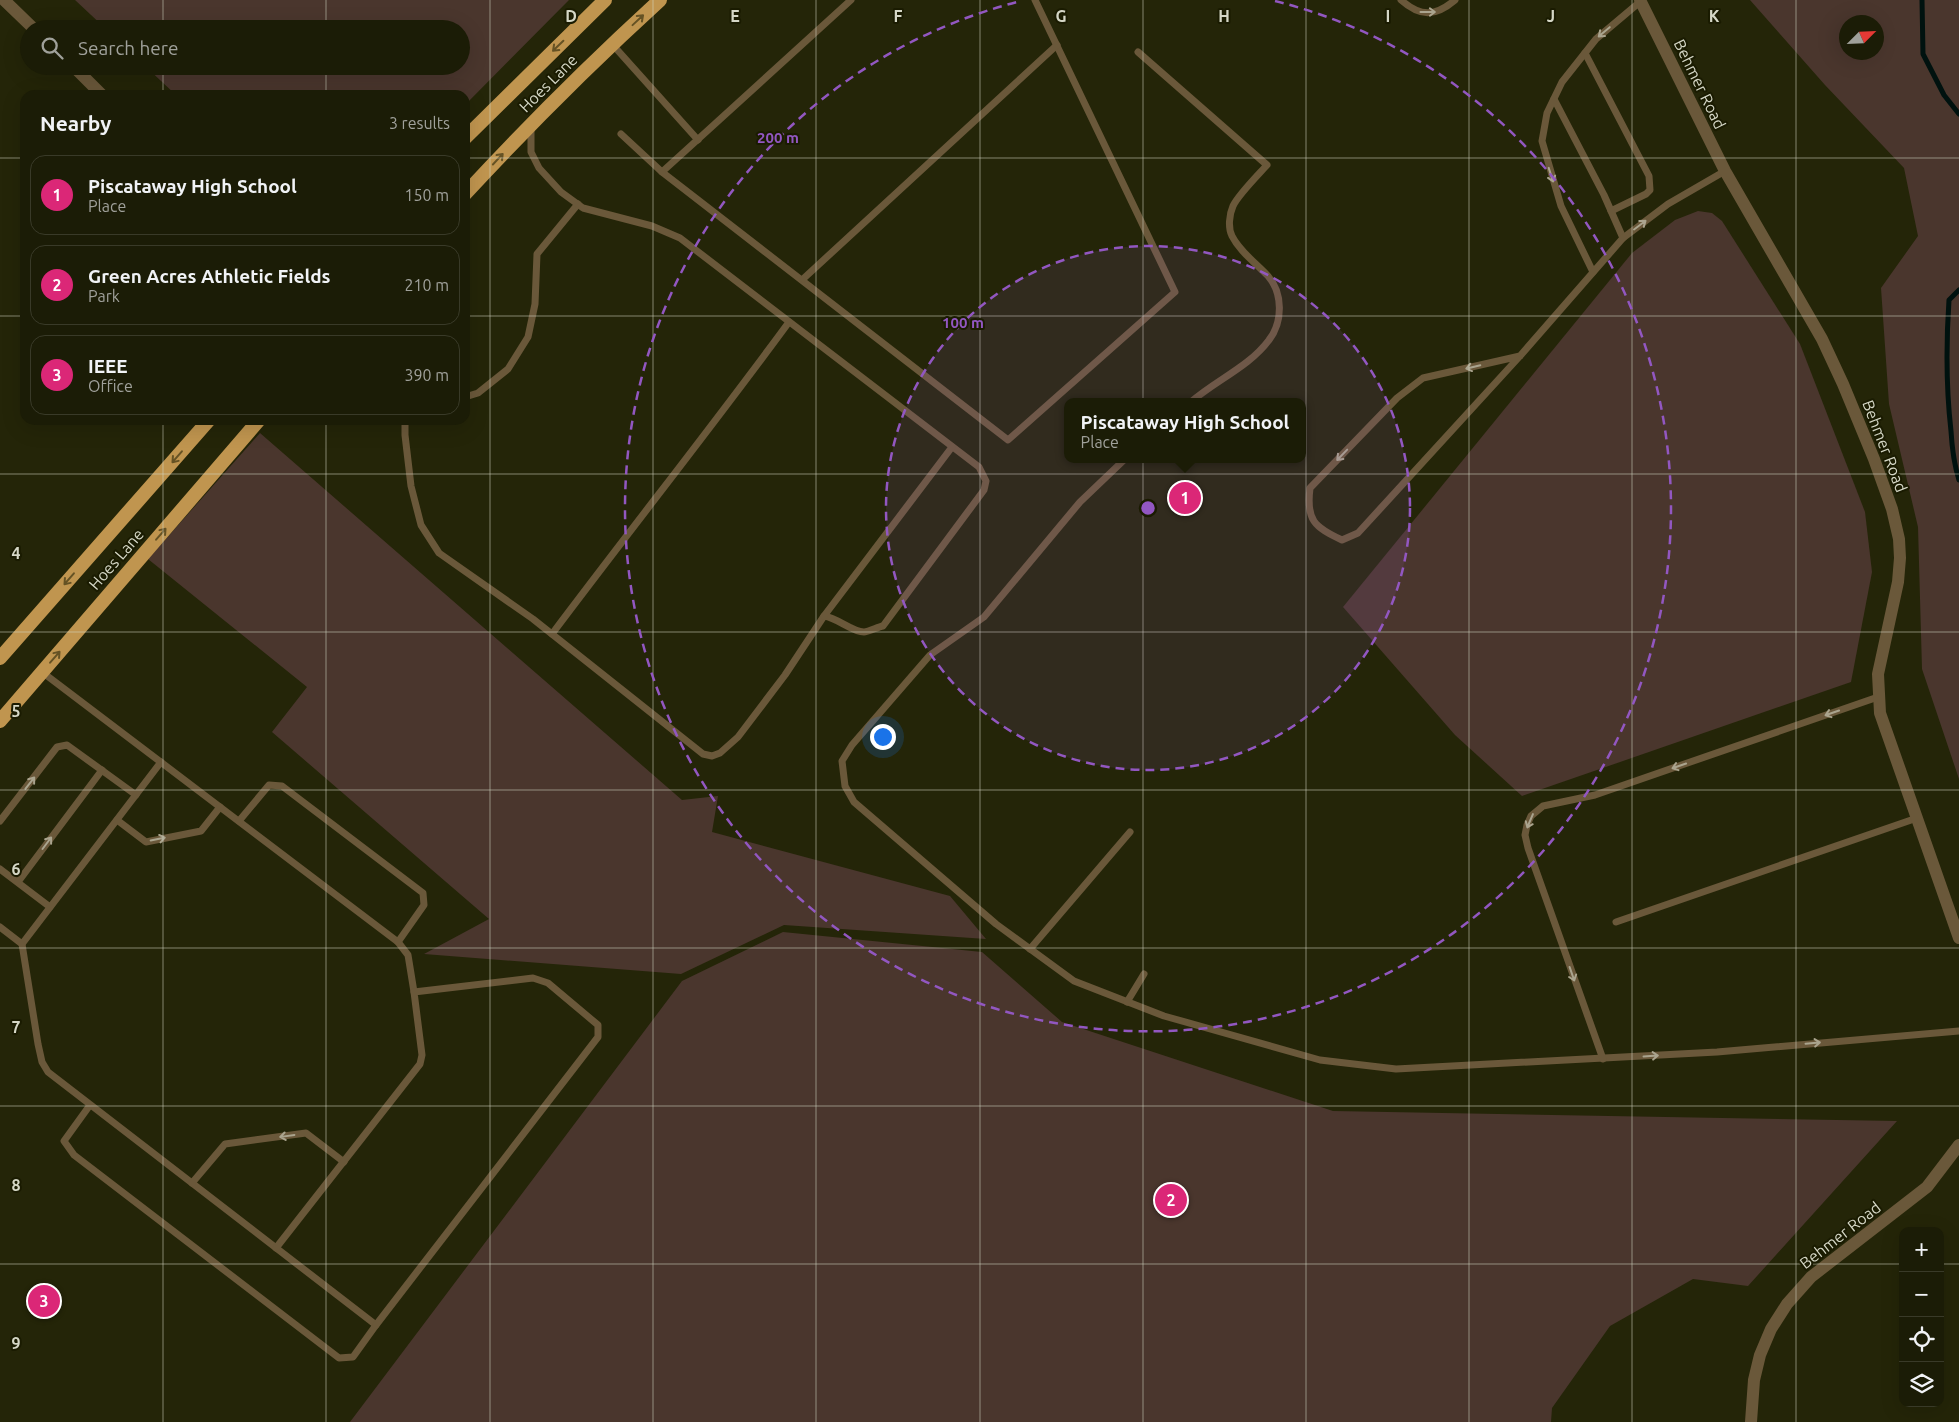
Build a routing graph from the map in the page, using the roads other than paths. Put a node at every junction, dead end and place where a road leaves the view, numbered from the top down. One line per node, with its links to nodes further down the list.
1 (4, 0): 9 (street)
2 (605, 0): 18 (highway, Hoes Lane, one-way to 18)
3 (660, 0): 10 (highway, Hoes Lane, one-way to 3)
4 (852, 0): 20 (lane)
5 (1035, 0): 11 (lane)
6 (1401, 0): 7 (lane, one-way to 7)
7 (1455, 0)
8 (1640, 0): 13 (lane, one-way to 13); 21 (street, Behmer Road)
9 (25, 20)
10 (612, 44): 17 (highway, Hoes Lane); 20 (lane)
11 (1057, 45): 28 (lane); 28 (lane)
12 (1138, 52): 32 (lane)
13 (1585, 53): 16 (lane); 25 (lane)
14 (82, 75): 15 (street)
15 (97, 90)
16 (1554, 99): 25 (lane); 27 (lane, one-way to 27)
17 (531, 124): 23 (highway, Hoes Lane, one-way to 17); 24 (lane)
18 (470, 133)
19 (621, 134): 22 (lane)
20 (698, 140): 22 (lane)
21 (1725, 171): 26 (lane, one-way to 21); 42 (street, Behmer Road)
22 (662, 172): 28 (lane)
23 (470, 189)
24 (578, 204): 29 (lane); 31 (lane)
25 (1611, 211): 26 (lane)
26 (1623, 238): 27 (lane)
27 (1593, 272): 30 (lane)
28 (803, 279)
29 (789, 322): 36 (lane); 39 (lane)
30 (1520, 356): 30 (lane, one-way to 30)
31 (470, 396)
32 (1197, 398)
33 (205, 425): 40 (highway, Hoes Lane, one-way to 40)
34 (254, 425): 41 (highway, Hoes Lane, one-way to 34)
35 (405, 425): 39 (lane)
36 (952, 447): 38 (lane); 38 (lane)
37 (1121, 463): 61 (lane)
38 (824, 616): 39 (lane)
39 (552, 634)
40 (0, 658)
41 (42, 672): 43 (highway, Hoes Lane); 44 (lane)
42 (1878, 697): 48 (street, Behmer Road); 66 (lane, one-way to 66)
43 (0, 720)
44 (161, 762): 46 (lane); 47 (lane)
45 (102, 770): 46 (lane); 50 (lane, one-way to 45); 54 (lane, one-way to 45)
46 (136, 796): 49 (lane)
47 (220, 806): 49 (lane, one-way to 47); 51 (lane)
48 (1917, 818): 56 (lane); 58 (street, Behmer Road)
49 (117, 820): 55 (lane)
50 (0, 821)
51 (239, 821): 59 (lane); 59 (lane)
52 (1130, 832): 61 (lane)
53 (0, 869): 54 (lane)
54 (18, 882): 55 (lane)
55 (50, 907): 60 (lane)
56 (1616, 922)
57 (0, 927): 60 (lane)
58 (1959, 938)
59 (398, 942): 63 (lane)
60 (22, 944): 67 (lane)
61 (1030, 949): 64 (lane)
62 (1144, 974): 64 (lane)
63 (414, 992): 69 (lane); 72 (lane)
64 (1127, 1002): 66 (lane)
65 (1959, 1031): 66 (lane, one-way to 65)
66 (1603, 1059)
67 (90, 1105): 70 (lane); 72 (lane)
68 (1959, 1145): 73 (street, Behmer Road)
69 (344, 1162): 70 (lane, one-way to 70); 71 (lane)
70 (192, 1183): 71 (lane)
71 (276, 1248): 72 (lane)
72 (376, 1325)
73 (1751, 1422)

